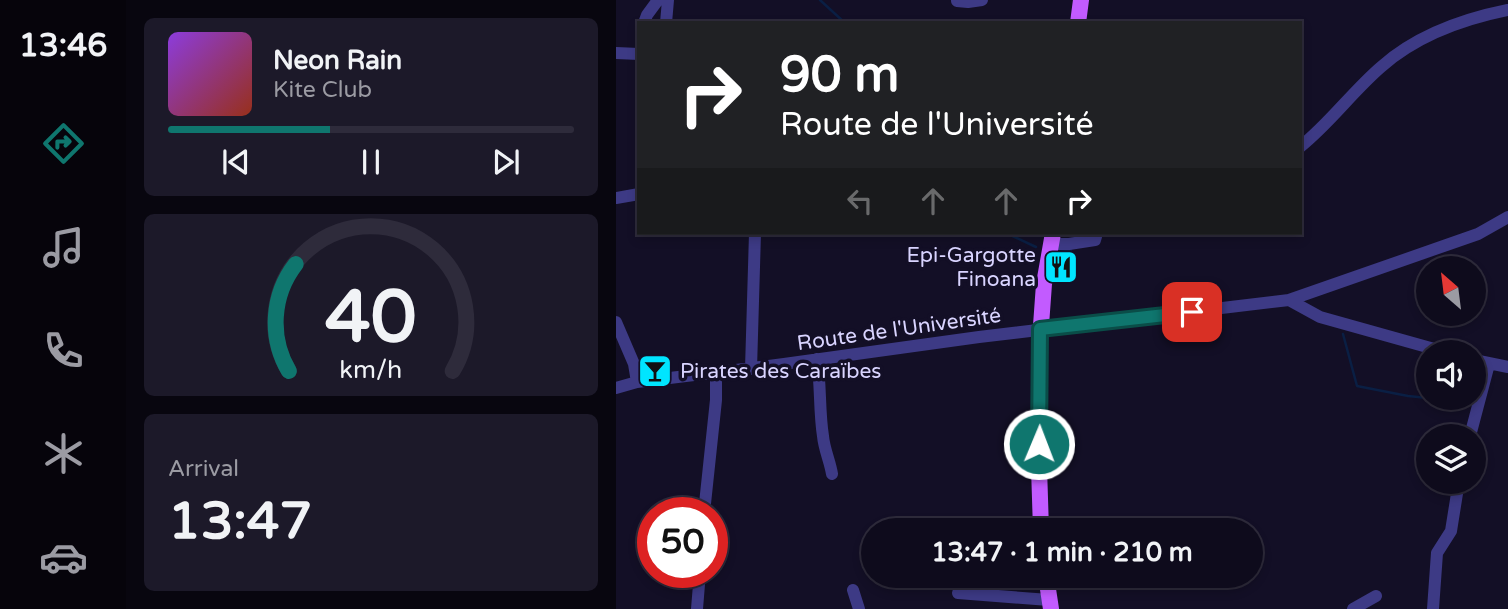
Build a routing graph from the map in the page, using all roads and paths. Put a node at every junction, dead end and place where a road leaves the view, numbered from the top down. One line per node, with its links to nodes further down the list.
1 (658, 0): 7 (street)
2 (668, 0): 8 (street)
3 (982, 0): 5 (street)
4 (1081, 0): 9 (main road)
5 (957, 1)
6 (1508, 10): 12 (street)
7 (645, 21)
8 (666, 21)
9 (1078, 21)
10 (616, 53): 11 (street)
11 (637, 54)
12 (1302, 145)
13 (637, 194): 14 (street)
14 (616, 198)
15 (1508, 217): 19 (street, Route de l'Université)
16 (755, 235): 27 (street)
17 (1100, 236): 18 (street)
18 (1052, 238): 21 (main road)
19 (1289, 300): 21 (street, Route de l'Université); 22 (street)
20 (616, 322): 29 (street)
21 (1040, 329): 23 (street, Route de l'Université); 35 (main road)
22 (1416, 344)
23 (817, 359): 27 (street, Route de l'Université); 32 (street)
24 (1486, 363): 25 (street)
25 (1489, 364): 26 (street); 31 (street)
26 (1508, 368)
27 (751, 369): 28 (street, Route de l'Université)
28 (716, 373): 29 (street, Route de l'Université); 34 (street)
29 (637, 382): 30 (street, Route de l'Université)
30 (616, 388)
31 (1473, 424)
32 (832, 474)
33 (1457, 494): 44 (street)
34 (705, 497)
35 (1041, 518)
36 (699, 588): 41 (street)
37 (853, 590): 42 (street)
38 (958, 593): 40 (street)
39 (1376, 596): 43 (street)
40 (1050, 605)
41 (697, 609)
42 (859, 609)
43 (1353, 609)
44 (1433, 609)

